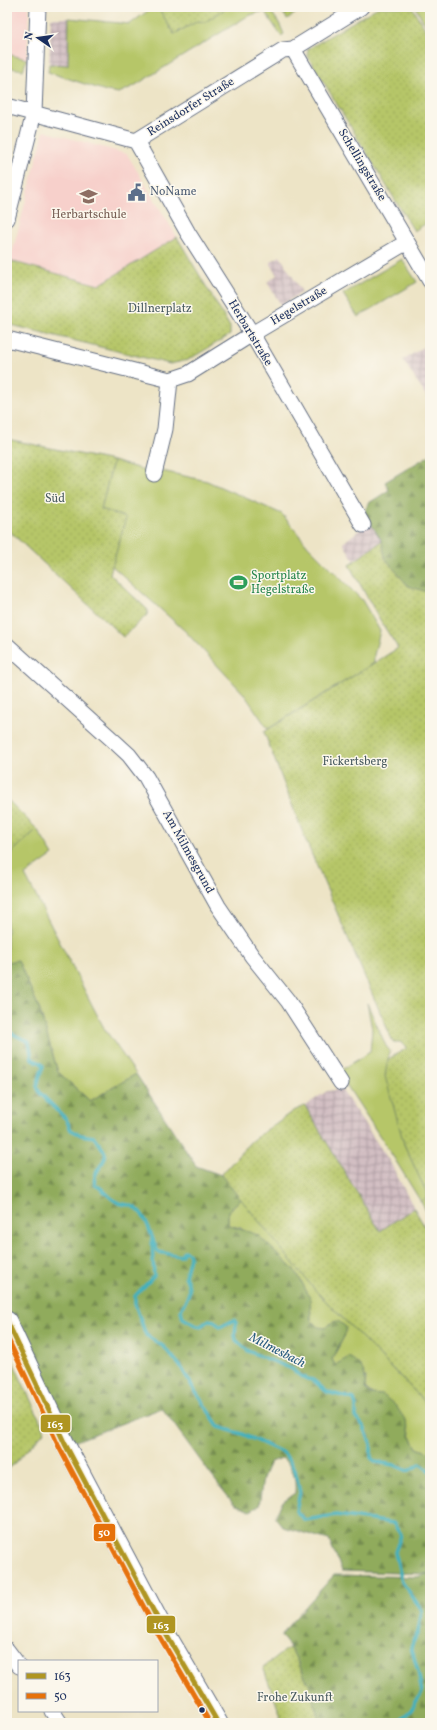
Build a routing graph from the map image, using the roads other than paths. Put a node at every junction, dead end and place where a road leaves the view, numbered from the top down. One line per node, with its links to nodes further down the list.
1 (38, 7): 5 (street)
2 (361, 7): 3 (street, Reinsdorfer Straße)
3 (293, 49): 6 (street, Reinsdorfer Straße); 8 (street, Schellingstraße)
4 (7, 106): 5 (street, Reinsdorfer Straße)
5 (34, 113): 6 (street, Reinsdorfer Straße); 7 (street)
6 (136, 141): 10 (street, Herbartstraße)
7 (7, 219)
8 (407, 242): 9 (street, Schellingstraße); 10 (street, Hegelstraße)
9 (430, 281)
10 (252, 334): 12 (street, Hegelstraße); 14 (street, Herbartstraße)
11 (7, 339): 12 (street)
12 (170, 380): 13 (street)
13 (154, 474)
14 (362, 525)
15 (7, 645): 16 (street, Am Milmesgrund)
16 (341, 1083)
17 (7, 1321): 22 (main road)
18 (7, 1650): 19 (street)
19 (18, 1665)
20 (53, 1712): 21 (street)
21 (60, 1723)
22 (218, 1723)

